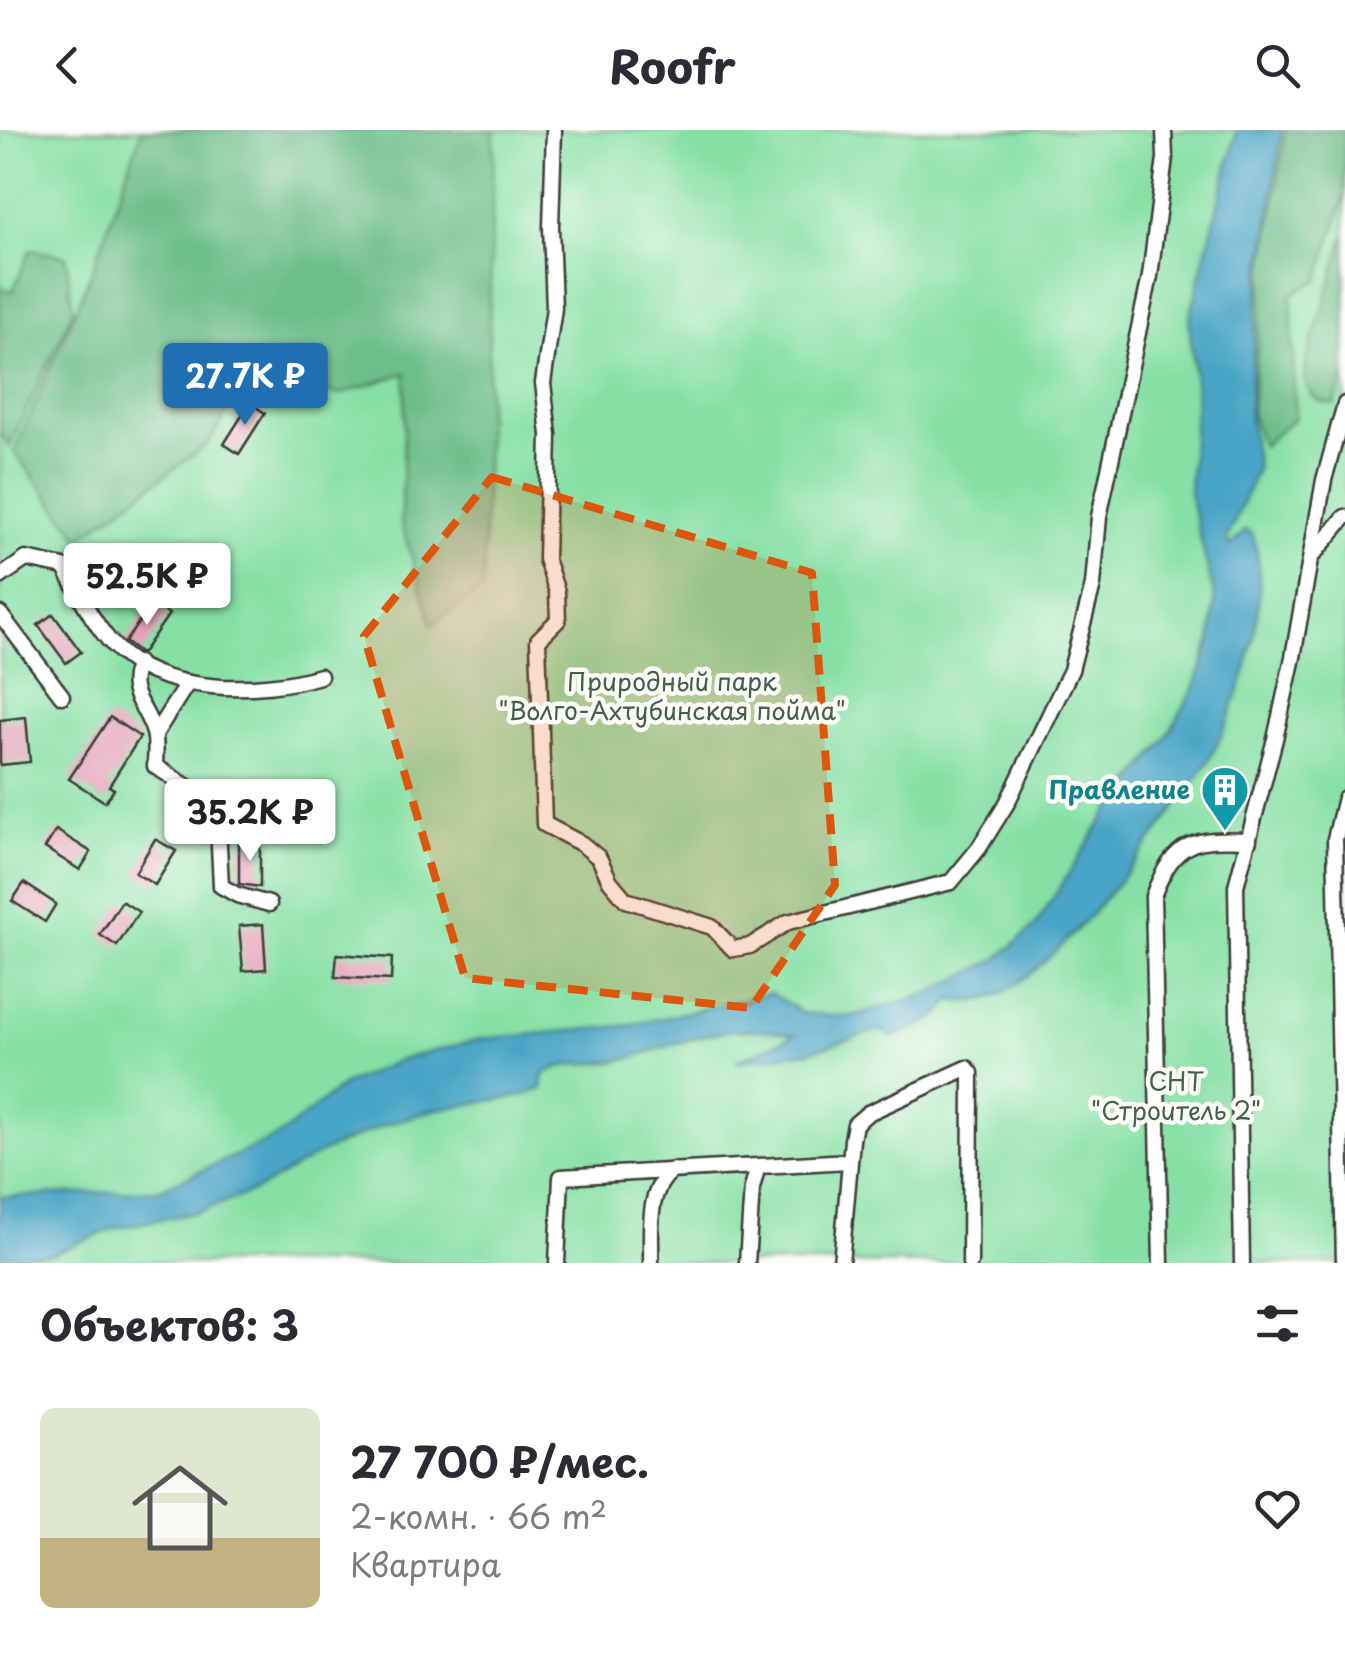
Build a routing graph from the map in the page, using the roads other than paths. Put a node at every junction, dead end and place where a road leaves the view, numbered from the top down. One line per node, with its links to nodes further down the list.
1 (554, 130): 2 (street)
2 (1164, 130)
3 (1345, 404): 4 (street)
4 (1340, 438): 6 (street)
5 (1345, 517): 6 (street)
6 (1309, 560): 15 (street)
7 (0, 576): 9 (street)
8 (0, 614): 12 (street)
9 (138, 663): 11 (street); 13 (street)
10 (320, 676): 11 (street)
11 (187, 684): 13 (street)
12 (62, 696)
13 (154, 734): 16 (street)
14 (1345, 798): 27 (street)
15 (1249, 840): 25 (street); 26 (street)
16 (269, 904)
17 (849, 1161): 18 (street); 23 (street); 24 (street)
18 (758, 1166): 19 (street); 22 (street)
19 (673, 1170): 20 (street); 21 (street)
20 (556, 1263)
21 (651, 1263)
22 (747, 1263)
23 (841, 1263)
24 (970, 1263)
25 (1161, 1263)
26 (1242, 1263)
27 (1344, 1263)

